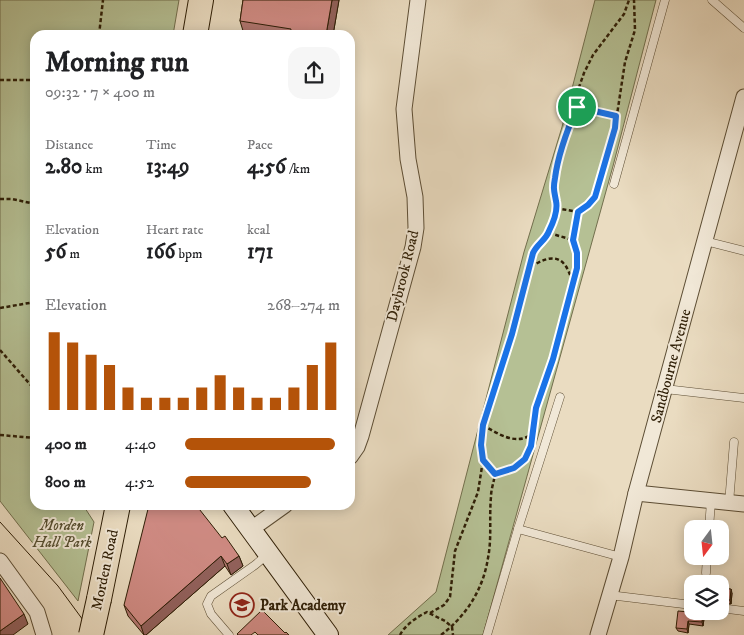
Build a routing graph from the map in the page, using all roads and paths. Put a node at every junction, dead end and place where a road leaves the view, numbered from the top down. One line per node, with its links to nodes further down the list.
1 (103, 0): 9 (path)
2 (201, 0): 10 (highway)
3 (418, 0): 39 (street, Daybrook Road)
4 (629, 0): 14 (path)
5 (634, 0): 15 (path)
6 (665, 0): 16 (lane)
7 (712, 0): 8 (lane)
8 (744, 28)
9 (99, 30)
10 (196, 30)
11 (0, 80): 12 (path)
12 (30, 80)
13 (744, 97): 23 (street, Sandbourne Avenue)
14 (577, 107): 15 (path); 19 (path)
15 (616, 116): 20 (path)
16 (614, 184)
17 (0, 199): 18 (path)
18 (30, 203)
19 (556, 208): 20 (path); 21 (path)
20 (578, 212): 22 (path)
21 (549, 233): 22 (path); 25 (path)
22 (573, 240): 26 (path)
23 (705, 241): 24 (lane); 31 (street, Sandbourne Avenue)
24 (744, 251)
25 (529, 268): 26 (path); 34 (path)
26 (572, 284): 35 (path)
27 (30, 303): 28 (path)
28 (0, 308)
29 (0, 350): 30 (path)
30 (30, 384)
31 (665, 389): 33 (lane); 42 (street, Sandbourne Avenue)
32 (560, 397): 49 (lane)
33 (744, 398)
34 (483, 425): 35 (path); 40 (path)
35 (533, 433): 41 (path)
36 (0, 435): 37 (path)
37 (30, 438)
38 (734, 442): 44 (lane)
39 (355, 450)
40 (483, 460): 41 (path); 60 (path)
41 (495, 474): 61 (path)
42 (636, 493): 43 (street); 52 (street, Sandbourne Avenue)
43 (711, 501): 44 (street); 48 (lane)
44 (737, 503)
45 (117, 510): 63 (highway, Morden Road, bridge)
46 (236, 510): 50 (main road)
47 (278, 510): 50 (street)
48 (710, 520)
49 (518, 529): 52 (lane); 69 (lane)
50 (250, 530): 51 (main road)
51 (268, 554): 64 (lane); 65 (main road)
52 (621, 556): 56 (street, Sandbourne Avenue)
53 (0, 561): 62 (street)
54 (706, 565): 55 (lane)
55 (706, 573)
56 (609, 595): 57 (lane); 70 (street, Sandbourne Avenue)
57 (684, 604)
58 (729, 609): 59 (lane)
59 (744, 611)
60 (430, 613): 61 (path); 66 (path)
61 (452, 627): 67 (path); 68 (path)
62 (44, 635)
63 (91, 635)
64 (229, 635)
65 (328, 635)
66 (400, 635)
67 (441, 635)
68 (453, 635)
69 (487, 635)
70 (598, 635)

